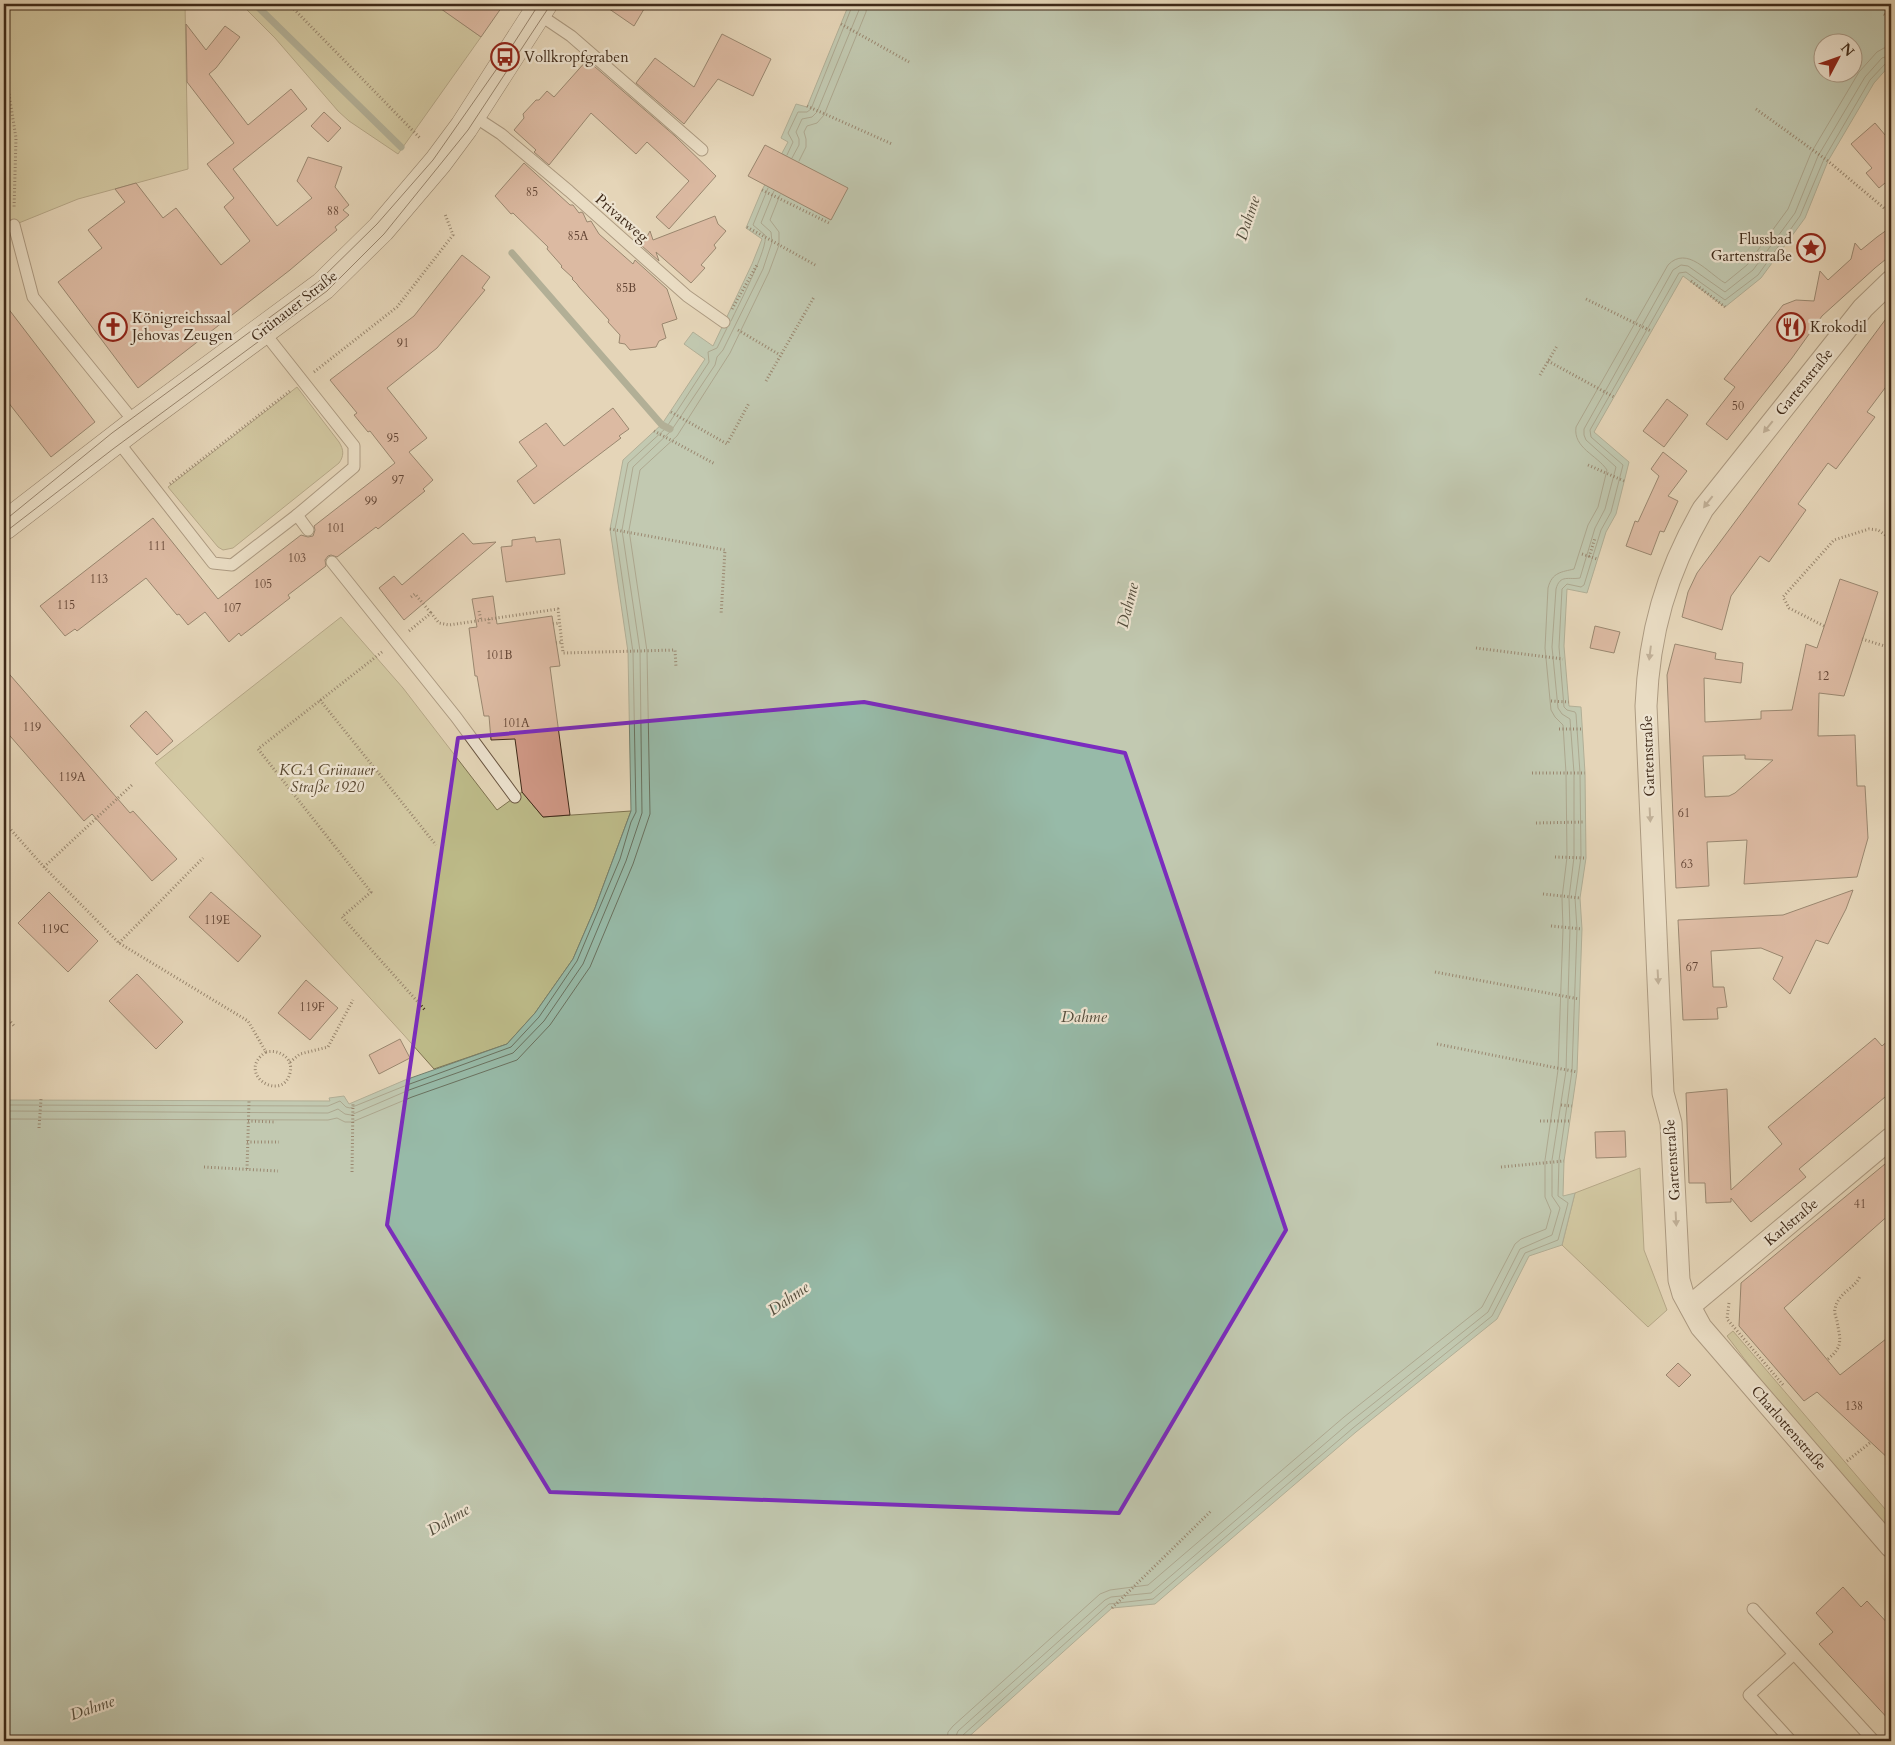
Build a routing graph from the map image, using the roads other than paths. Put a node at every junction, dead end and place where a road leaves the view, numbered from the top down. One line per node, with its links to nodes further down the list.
1 (540, 8): 2 (main road, Grünauer Straße); 3 (lane)
2 (472, 115): 6 (lane, Privatweg); 7 (main road, Grünauer Straße)
3 (702, 150)
4 (14, 225): 8 (lane)
5 (1891, 281): 15 (street, Gartenstraße, one-way to 15)
6 (724, 322)
7 (263, 331): 8 (main road, Grünauer Straße); 9 (lane)
8 (126, 431): 9 (lane); 10 (main road, Grünauer Straße)
9 (297, 515): 11 (lane)
10 (4, 526)
11 (308, 530)
12 (332, 562): 13 (lane)
13 (515, 797)
14 (1891, 1138): 15 (street, Karlstraße)
15 (1690, 1306): 16 (street, Charlottenstraße)
16 (1891, 1547)
17 (1753, 1609): 18 (lane)
18 (1794, 1654): 19 (lane); 20 (lane)
19 (1791, 1741)
20 (1874, 1741)

